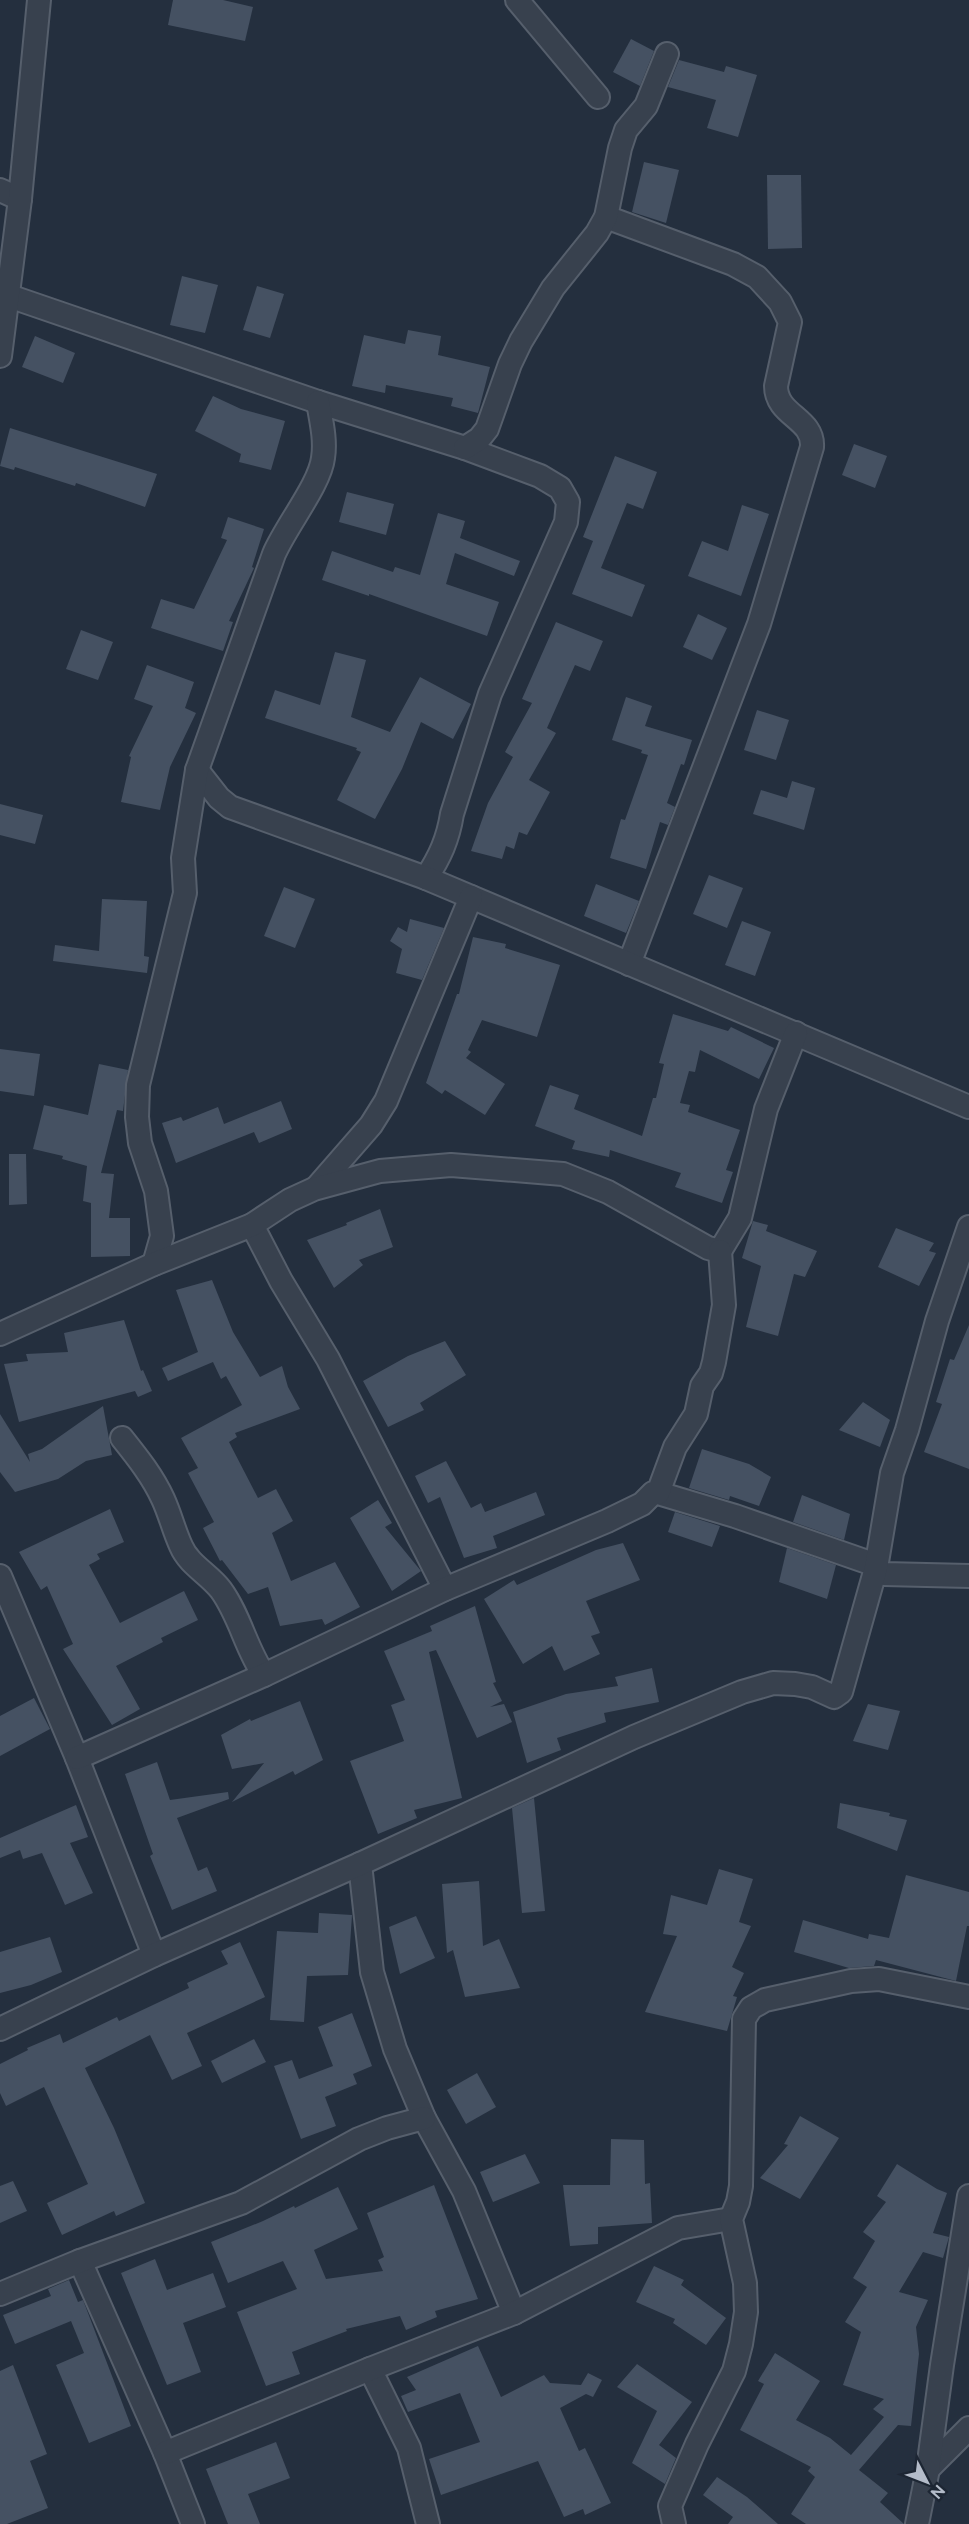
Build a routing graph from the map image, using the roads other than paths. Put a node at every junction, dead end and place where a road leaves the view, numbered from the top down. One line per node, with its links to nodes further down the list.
1 (39, 0): 5 (street)
2 (517, 0): 4 (street)
3 (667, 54): 6 (street)
4 (598, 97)
5 (10, 194): 7 (street)
6 (606, 218): 10 (street); 14 (street)
7 (9, 296): 8 (street); 9 (street)
8 (0, 356)
9 (318, 402): 10 (street); 11 (street)
10 (465, 448): 12 (street)
11 (197, 770): 12 (street); 21 (street)
12 (426, 878): 13 (street)
13 (471, 897): 14 (street); 17 (street)
14 (629, 964): 15 (street)
15 (796, 1033): 16 (street); 20 (street)
16 (969, 1107)
17 (314, 1189): 18 (street); 20 (street)
18 (252, 1225): 21 (street); 28 (street)
19 (969, 1227): 25 (street)
20 (720, 1251): 24 (street)
21 (154, 1264): 22 (street)
22 (0, 1334)
23 (122, 1438): 29 (street)
24 (658, 1493): 25 (street); 28 (street)
25 (876, 1567): 27 (street); 31 (street)
26 (0, 1576): 30 (street)
27 (969, 1576)
28 (445, 1589): 29 (street)
29 (264, 1676): 30 (street)
30 (77, 1758): 32 (street)
31 (360, 1864): 32 (street); 35 (street)
32 (154, 1955): 34 (street)
33 (969, 1997): 37 (street)
34 (0, 2029)
35 (424, 2118): 38 (street); 40 (street)
36 (969, 2196): 44 (street)
37 (731, 2219): 40 (street); 47 (street)
38 (80, 2261): 39 (street); 43 (street)
39 (0, 2294)
40 (514, 2313): 41 (street)
41 (370, 2369): 43 (street); 46 (street)
42 (969, 2428): 44 (street)
43 (165, 2453): 45 (street)
44 (928, 2469): 48 (street)
45 (193, 2524)
46 (428, 2524)
47 (673, 2524)
48 (917, 2524)

